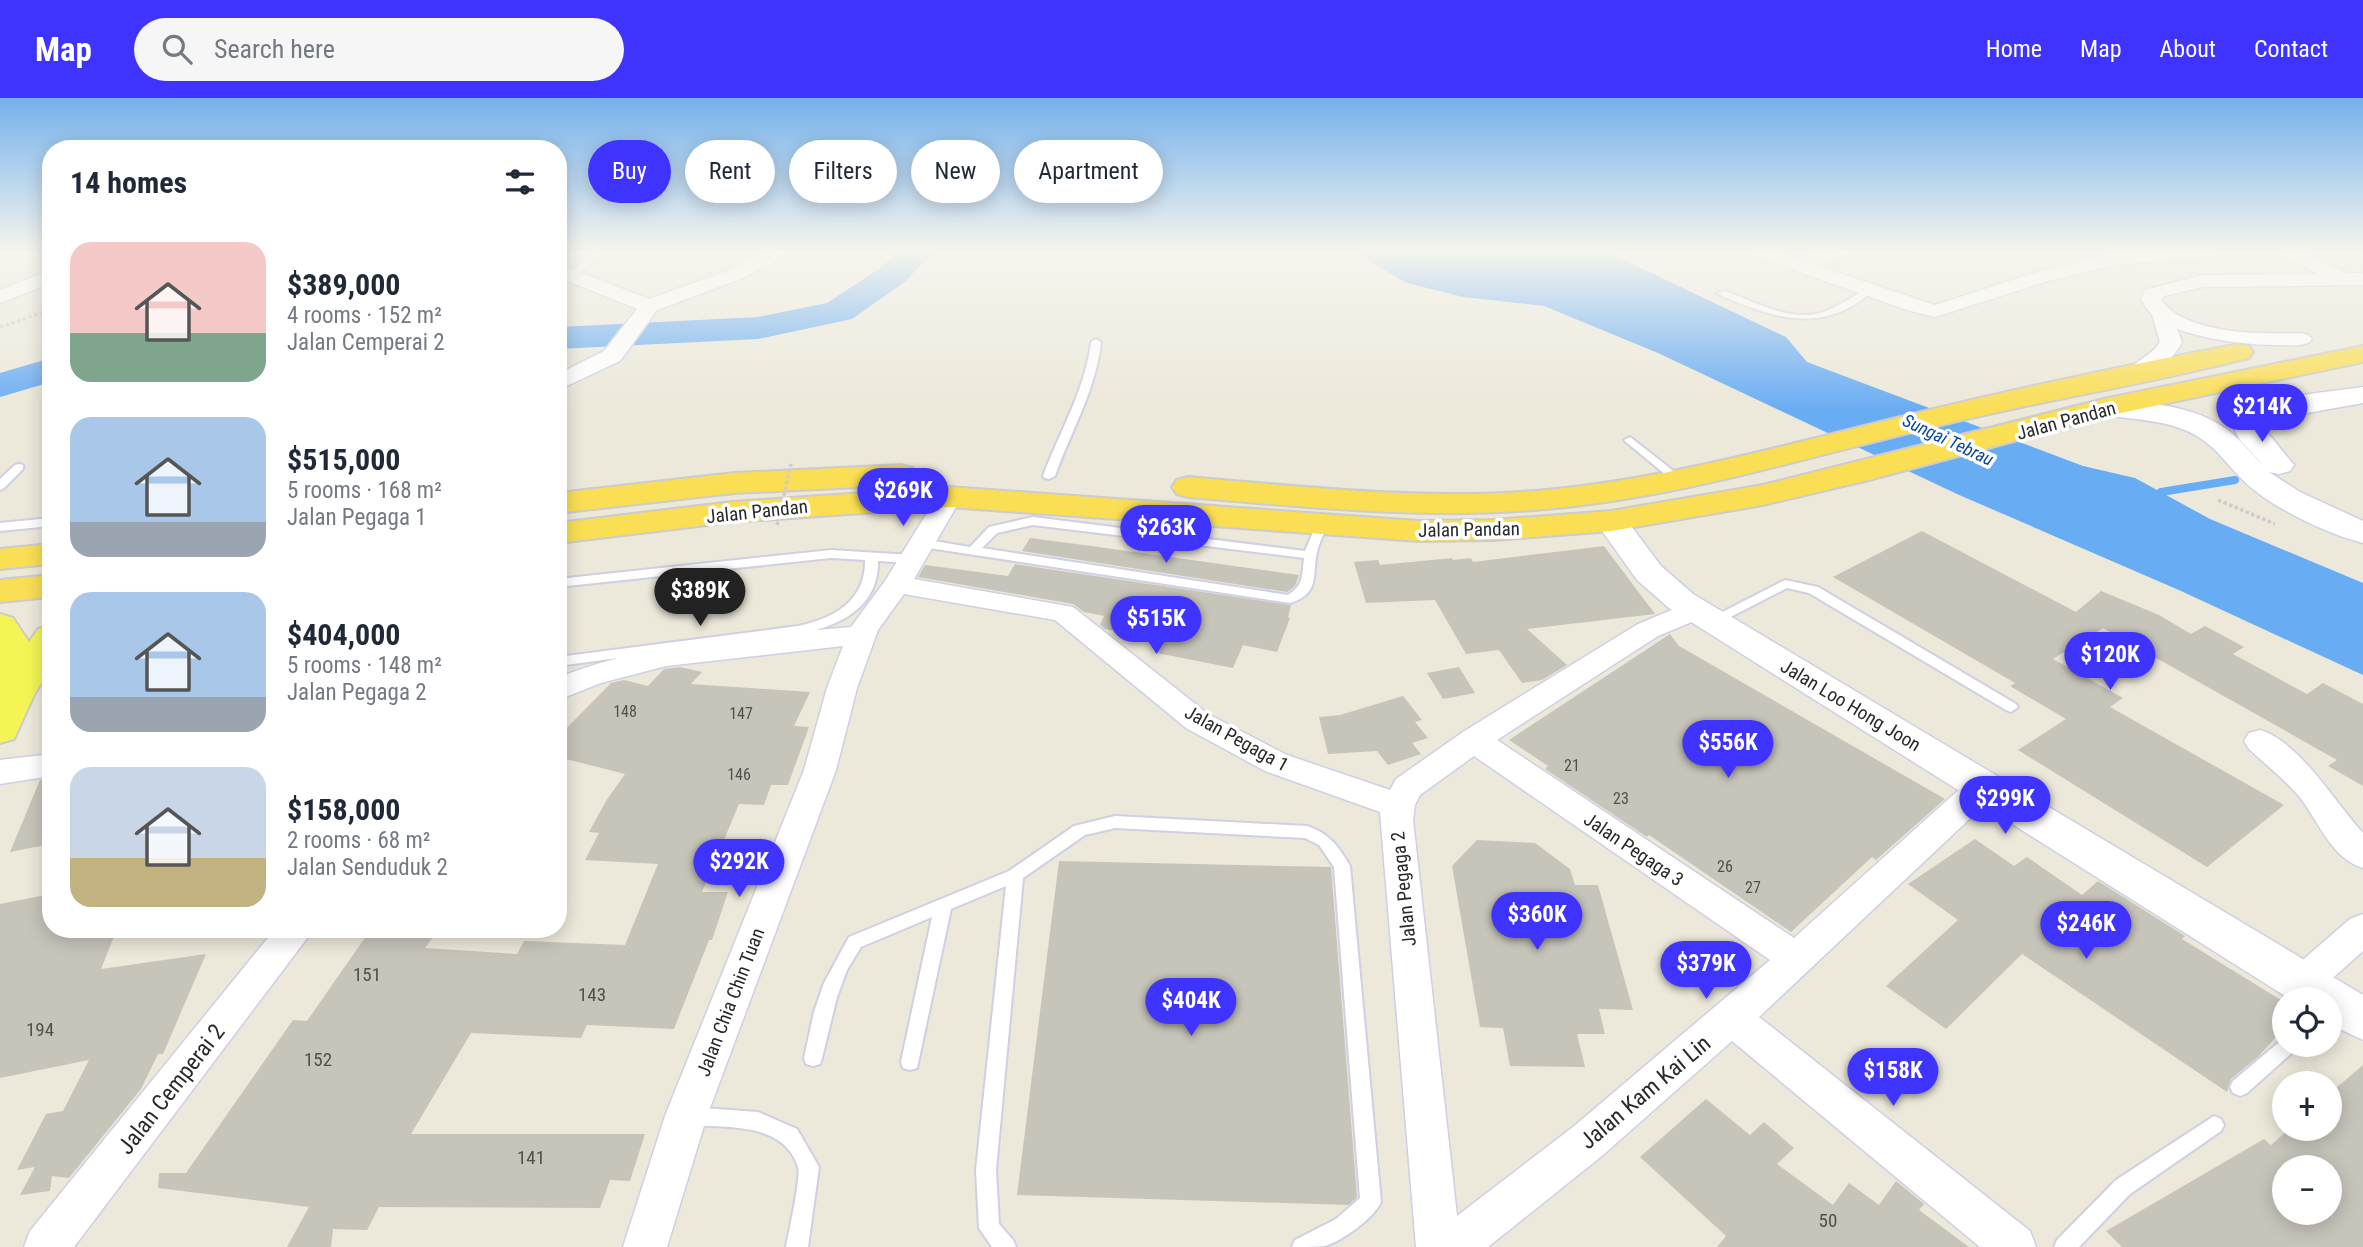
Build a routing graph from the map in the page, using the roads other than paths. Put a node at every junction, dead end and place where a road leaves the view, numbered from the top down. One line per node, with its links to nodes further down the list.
1 (627, 304): 8 (street)
2 (668, 304): 8 (street)
3 (1751, 304): 4 (lane)
4 (1848, 304)
5 (1912, 304): 6 (street)
6 (1964, 304)
7 (2153, 304): 9 (street)
8 (646, 313): 14 (street)
9 (2162, 315): 10 (street); 13 (street)
10 (2332, 334): 13 (highway, Jalan Pandan)
11 (1096, 342): 21 (lane)
12 (2363, 354): 16 (highway, Jalan Pandan)
13 (2139, 371): 22 (highway, Jalan Pandan)
14 (567, 378)
15 (2363, 395): 19 (street)
16 (2108, 407): 18 (street); 27 (highway, Jalan Pandan)
17 (1630, 440): 22 (lane)
18 (2231, 448): 19 (street)
19 (2260, 463): 26 (street); 30 (street)
20 (19, 467): 23 (lane)
21 (1049, 476): 22 (highway, Jalan Pandan); 25 (highway, Jalan Pandan)
22 (1676, 478)
23 (0, 486)
24 (949, 496): 29 (highway, Jalan Pandan); 31 (highway, Jalan Pandan); 38 (street, Jalan Chia Chin Tuan)
25 (567, 502)
26 (2363, 516)
27 (1611, 521): 31 (highway, Jalan Pandan); 41 (street, Jalan Loo Hong Joon)
28 (0, 527): 32 (lane)
29 (567, 532)
30 (2363, 533)
31 (1315, 540): 33 (lane); 33 (lane)
32 (42, 548)
33 (973, 551): 38 (lane)
34 (42, 553): 37 (highway)
35 (871, 556): 38 (lane); 39 (lane); 45 (lane)
36 (42, 558): 40 (highway)
37 (0, 559)
38 (910, 562): 43 (street, Jalan Chia Chin Tuan); 54 (street, Jalan Pegaga 1)
39 (567, 582)
40 (0, 591)
41 (1704, 615): 47 (lane); 49 (street, Jalan Pegaga 2); 53 (street, Jalan Loo Hong Joon)
42 (0, 626): 48 (main road)
43 (862, 635): 46 (street); 68 (street, Jalan Chia Chin Tuan)
44 (42, 652): 48 (main road)
45 (567, 661)
46 (567, 686)
47 (2011, 707)
48 (7, 712)
49 (1474, 740): 54 (street, Jalan Pegaga 2); 60 (street, Jalan Pegaga 3)
50 (2260, 741): 55 (street)
51 (42, 759): 52 (street)
52 (0, 772)
53 (1984, 786): 60 (street, Jalan Kam Kai Lin); 61 (street, Jalan Loo Hong Joon)
54 (1398, 805): 75 (street, Jalan Pegaga 2)
55 (2363, 855)
56 (1015, 875): 57 (lane); 73 (lane); 74 (lane)
57 (943, 905): 65 (lane); 66 (lane)
58 (2363, 929): 62 (street)
59 (289, 938): 70 (street, Jalan Cemperai 2)
60 (1795, 958): 63 (street, Jalan Kam Kai Lin)
61 (2309, 987)
62 (2339, 987)
63 (1732, 1018): 76 (street, Jalan Kam Kai Lin); 77 (street)
64 (2274, 1057): 67 (lane)
65 (813, 1058)
66 (910, 1062)
67 (2240, 1087)
68 (685, 1116): 71 (street, Jalan Chia Chin Tuan); 72 (lane)
69 (2214, 1125): 78 (lane)
70 (46, 1247)
71 (645, 1247)
72 (797, 1247)
73 (1006, 1247)
74 (1302, 1247)
75 (1438, 1247)
76 (1453, 1247)
77 (2014, 1247)
78 (2064, 1247)

